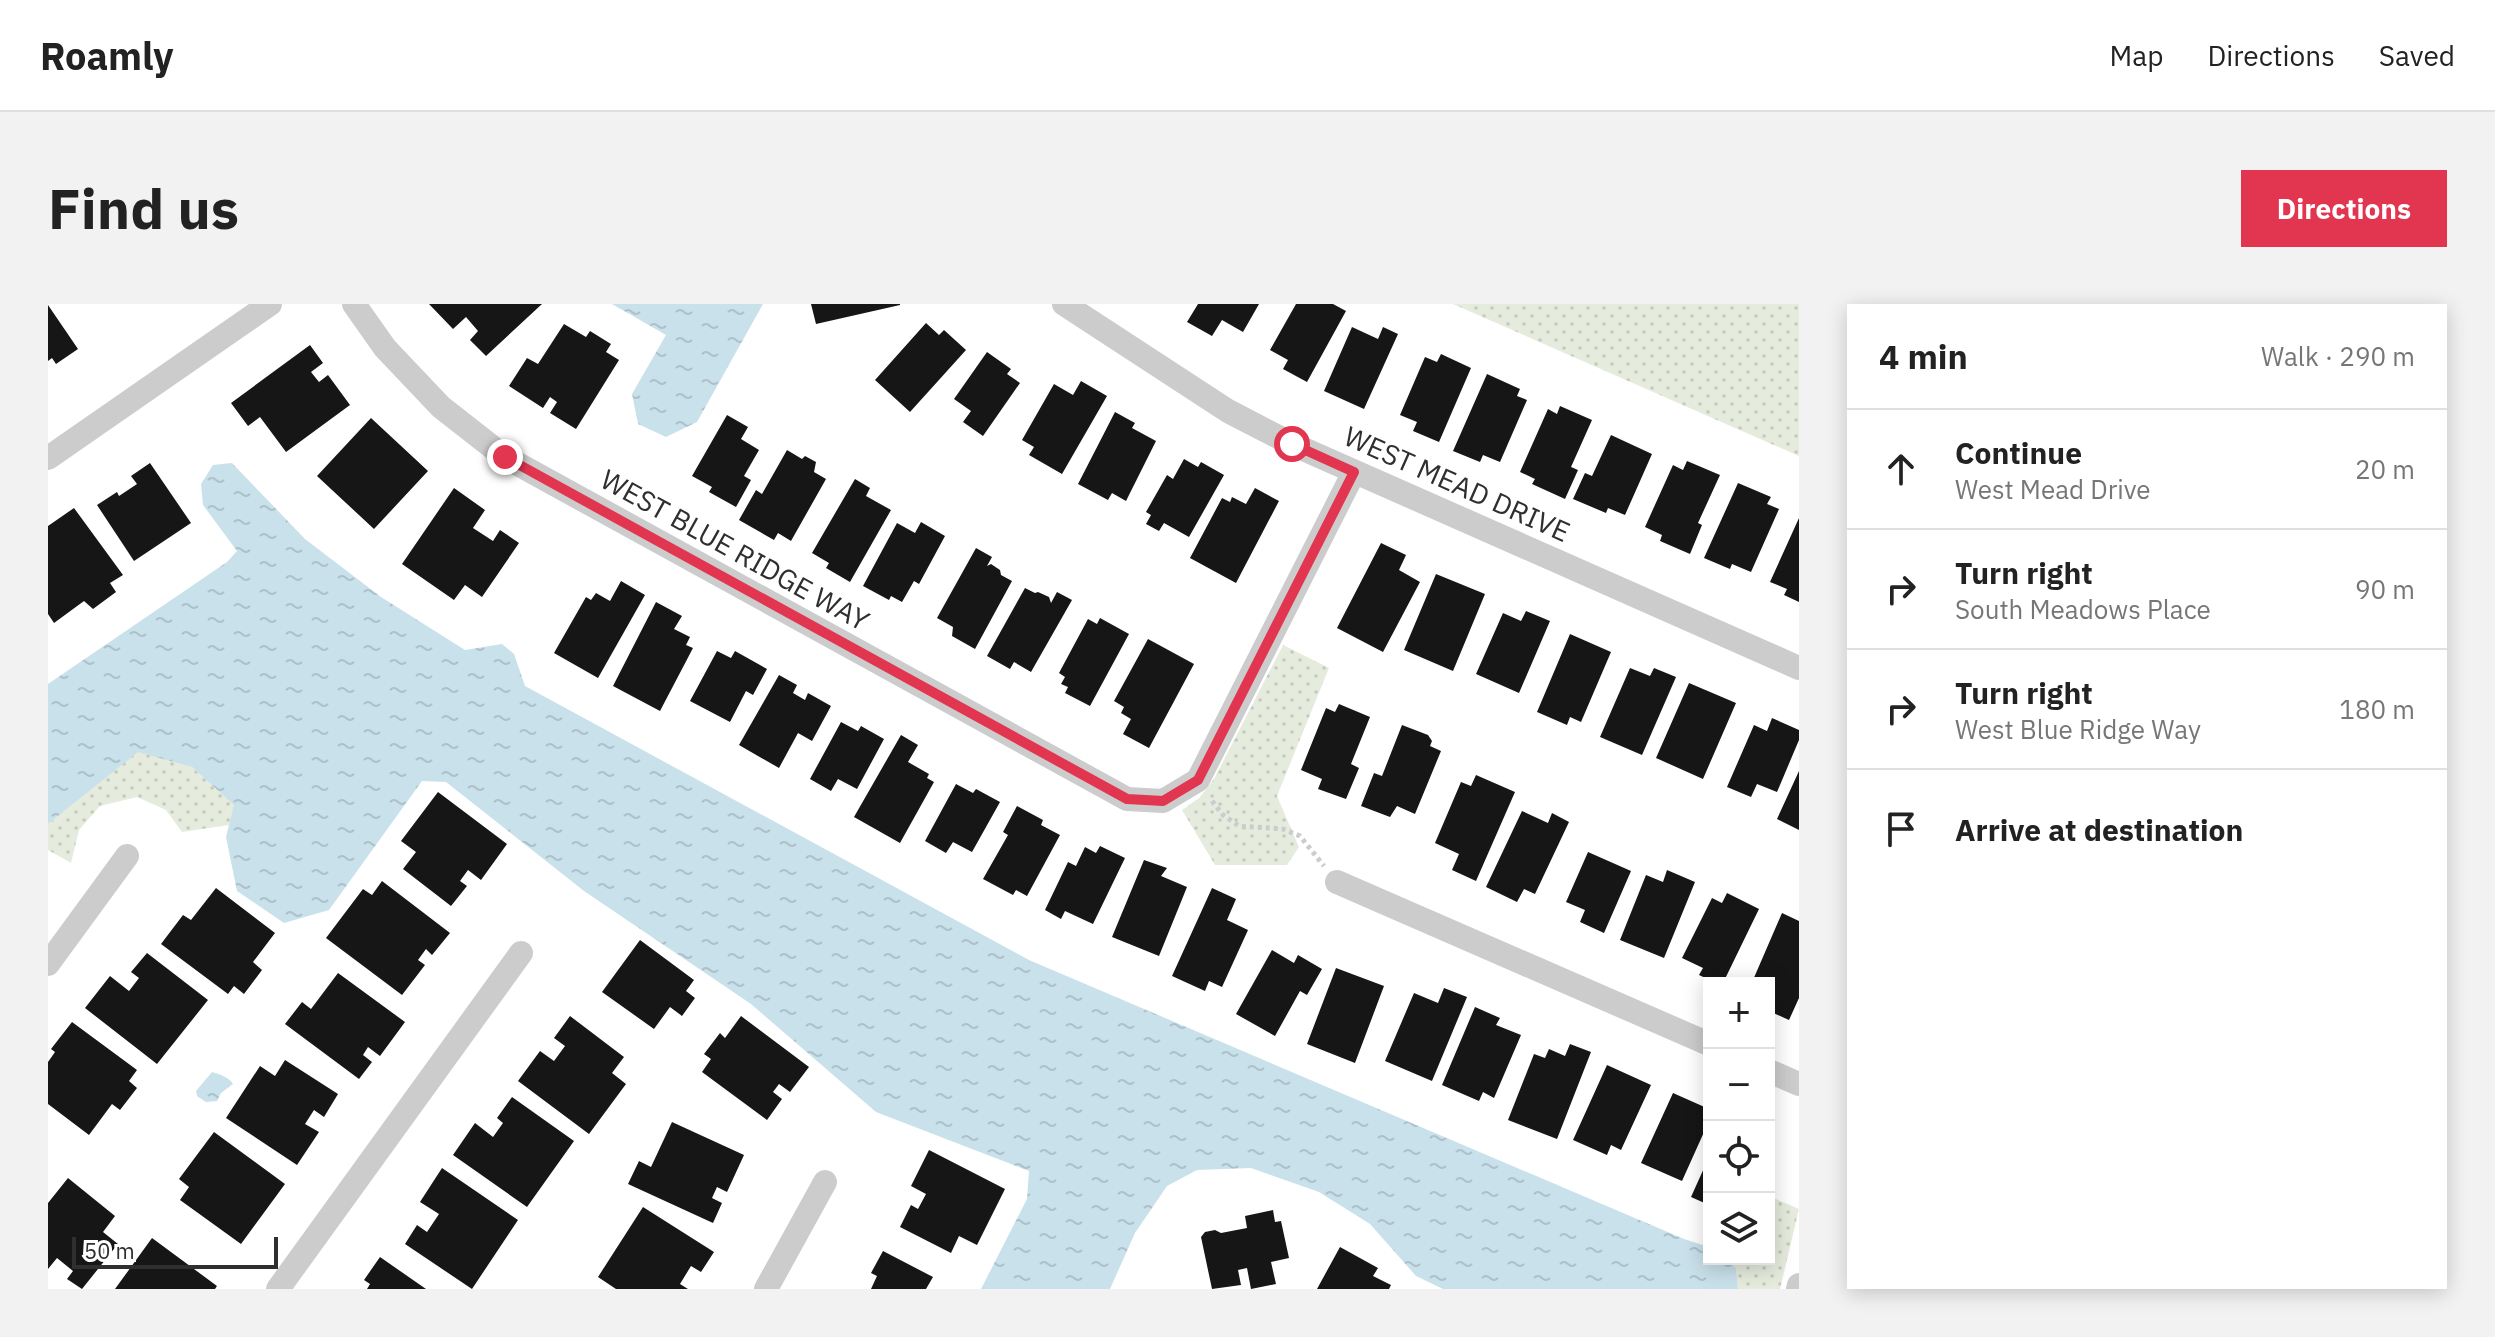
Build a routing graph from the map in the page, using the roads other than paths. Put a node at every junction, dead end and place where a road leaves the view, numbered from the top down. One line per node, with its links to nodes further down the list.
1 (270, 304): 4 (street)
2 (354, 304): 5 (street, WEST BLUE RIDGE WAY)
3 (1064, 304): 5 (street, WEST MEAD DRIVE)
4 (48, 458)
5 (1354, 472): 6 (street, WEST MEAD DRIVE)
6 (1799, 668)
7 (127, 856): 10 (street)
8 (1337, 882): 11 (street)
9 (521, 953): 15 (street)
10 (48, 964)
11 (1703, 1041)
12 (1775, 1074): 13 (street)
13 (1799, 1084)
14 (825, 1182): 16 (street)
15 (278, 1289)
16 (766, 1289)

